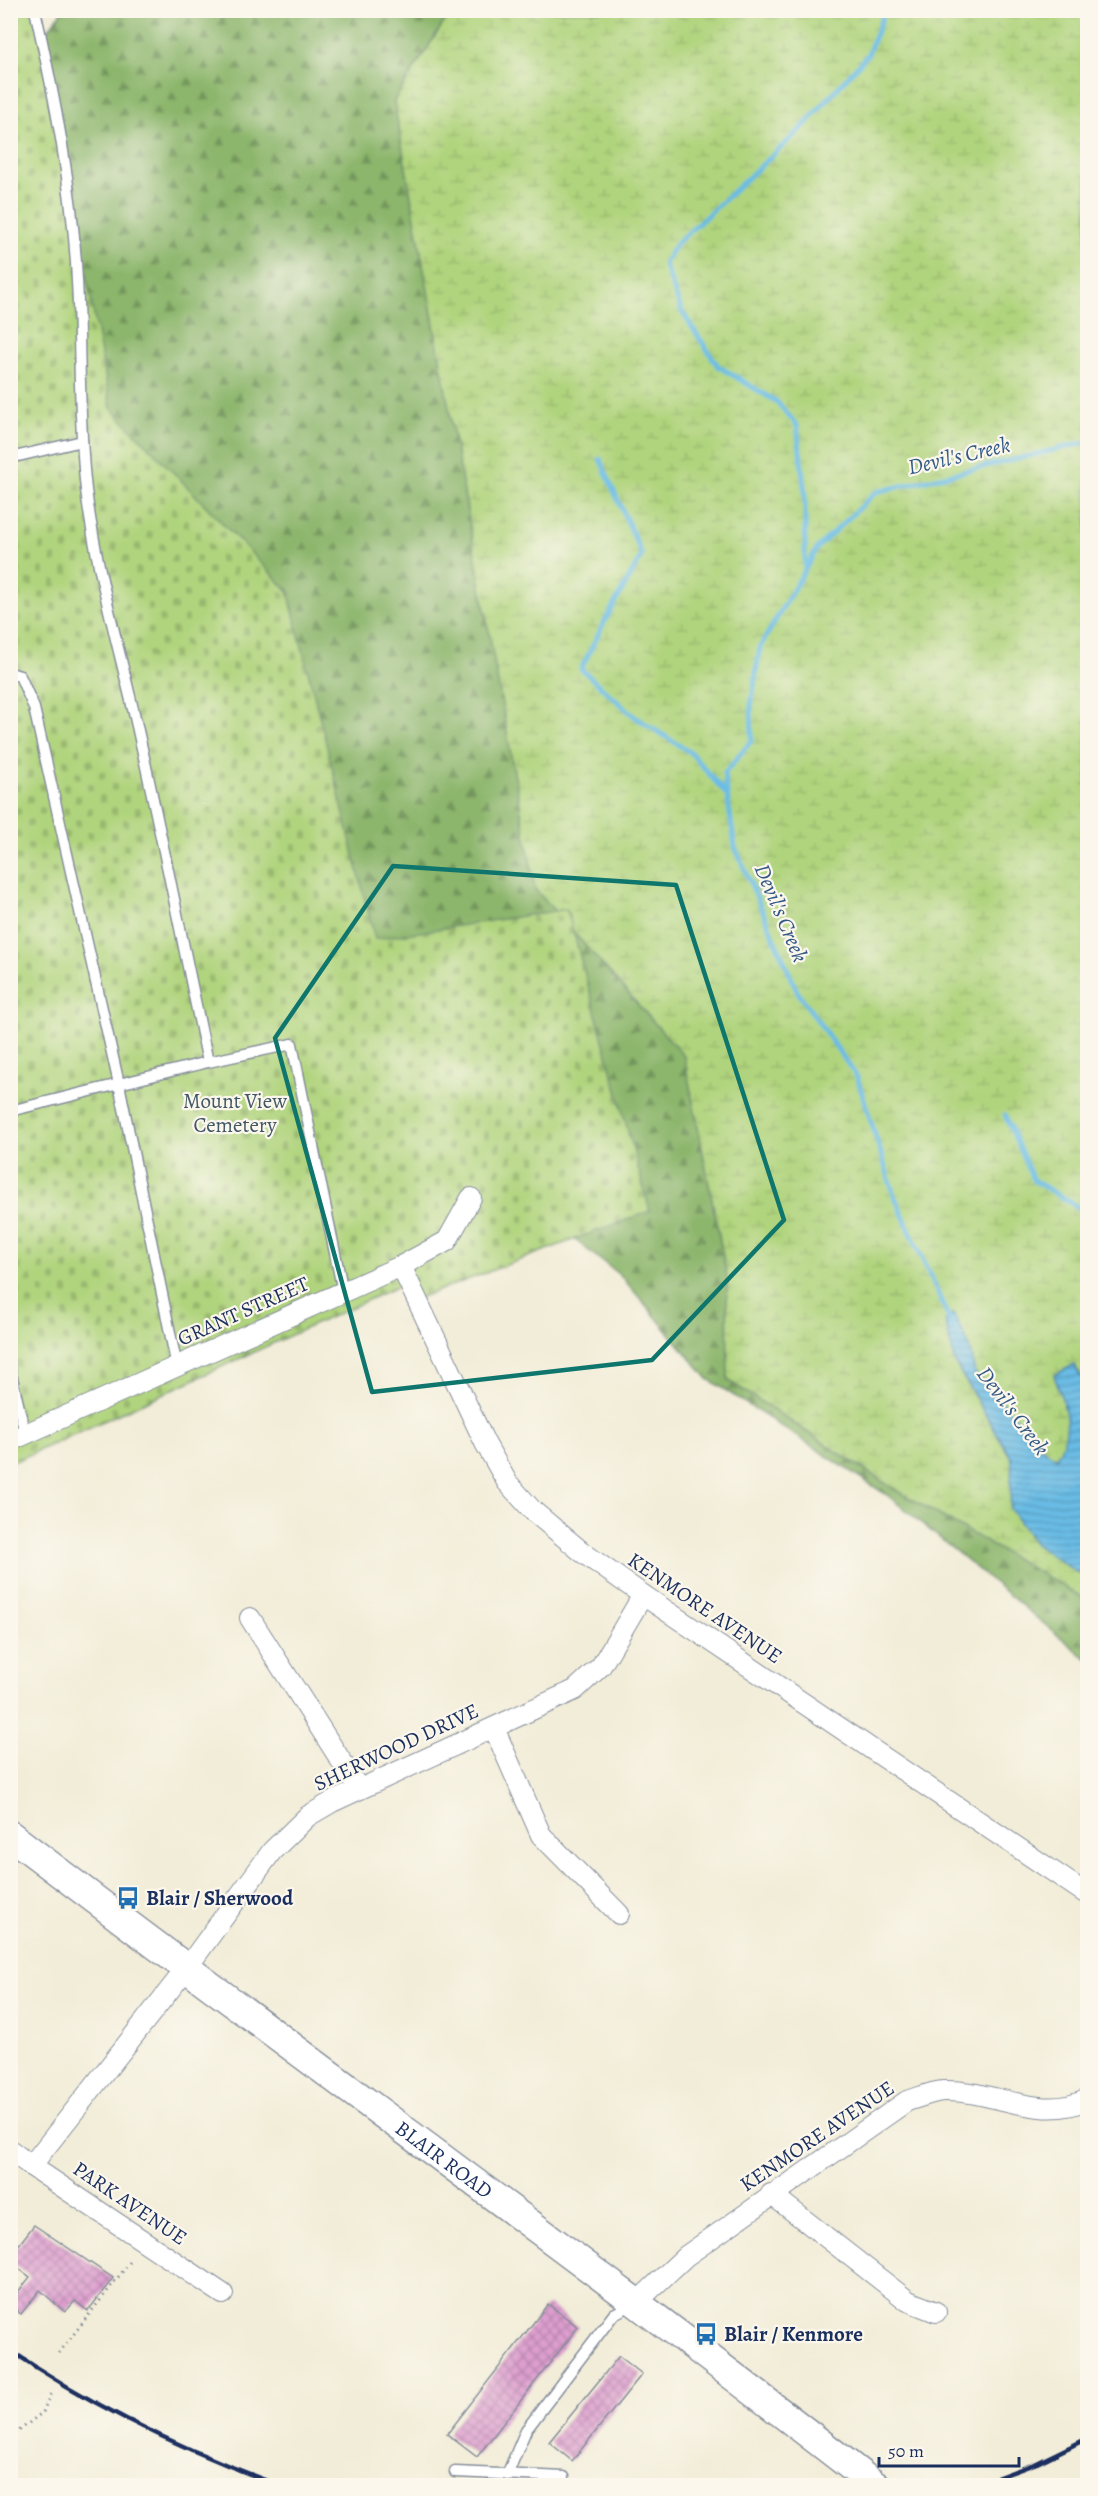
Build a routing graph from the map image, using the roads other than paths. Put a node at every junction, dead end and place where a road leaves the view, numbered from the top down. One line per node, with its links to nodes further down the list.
1 (35, 10): 2 (lane)
2 (82, 441): 3 (lane); 5 (lane)
3 (10, 458)
4 (10, 673): 6 (lane)
5 (208, 1062): 6 (lane); 10 (lane)
6 (119, 1084): 7 (lane); 11 (lane)
7 (10, 1111)
8 (471, 1198): 9 (street, GRANT STREET)
9 (401, 1266): 10 (street, GRANT STREET); 14 (street, KENMORE AVENUE)
10 (343, 1292): 11 (street, GRANT STREET)
11 (177, 1366): 13 (street, GRANT STREET)
12 (10, 1369): 13 (lane)
13 (17, 1437)
14 (643, 1595): 16 (street, SHERWOOD DRIVE); 19 (street, KENMORE AVENUE)
15 (250, 1618): 17 (street)
16 (494, 1728): 17 (street, SHERWOOD DRIVE); 20 (street)
17 (359, 1789): 21 (street, SHERWOOD DRIVE)
18 (10, 1835): 21 (street, BLAIR ROAD)
19 (1088, 1895)
20 (619, 1914)
21 (186, 1969): 24 (street, SHERWOOD DRIVE); 27 (street, BLAIR ROAD)
22 (1088, 2099): 25 (street, KENMORE AVENUE)
23 (10, 2150): 24 (street, PARK AVENUE)
24 (31, 2166): 26 (street, PARK AVENUE)
25 (771, 2194): 27 (street, KENMORE AVENUE); 28 (street)
26 (223, 2294)
27 (637, 2302): 30 (lane); 32 (street, BLAIR ROAD)
28 (936, 2312)
29 (454, 2472): 30 (lane)
30 (507, 2475): 31 (lane)
31 (564, 2477)
32 (876, 2486)

